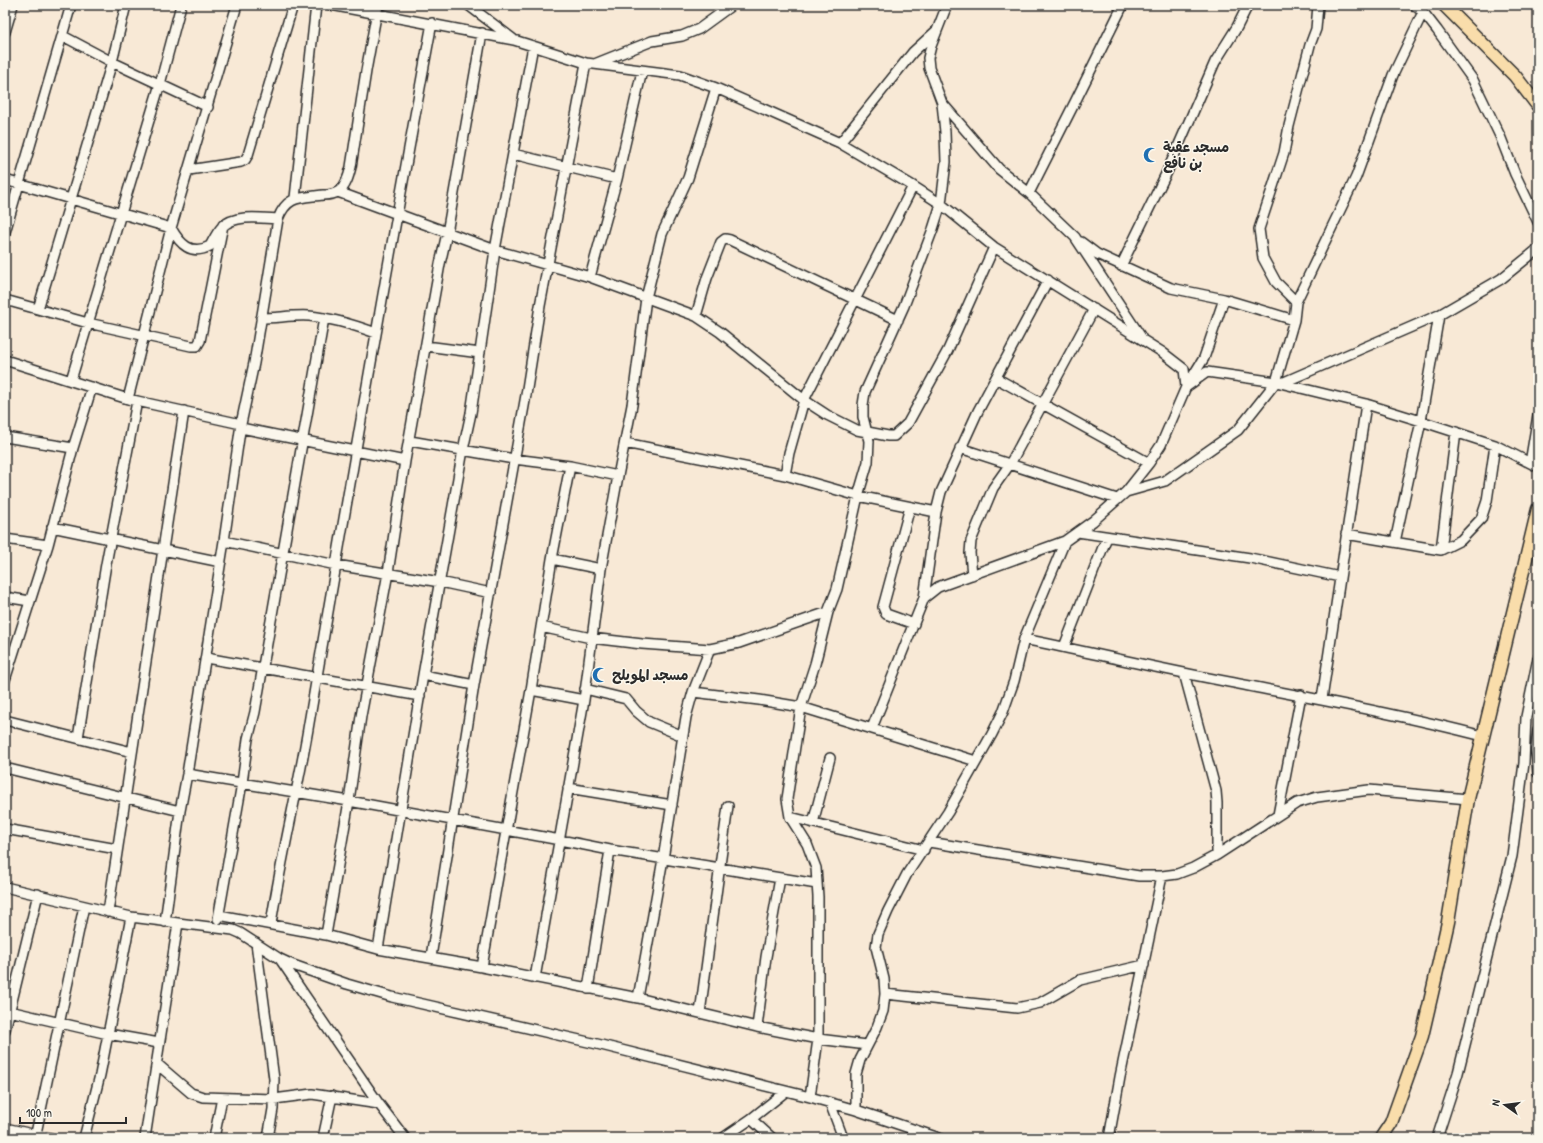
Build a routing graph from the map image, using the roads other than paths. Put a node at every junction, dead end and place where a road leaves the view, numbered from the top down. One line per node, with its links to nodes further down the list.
1 (12, 5): 21 (street)
2 (71, 5): 23 (street)
3 (126, 5): 26 (street)
4 (181, 5): 30 (street)
5 (237, 5): 34 (street)
6 (293, 5): 38 (street)
7 (316, 5): 46 (street)
8 (331, 5): 17 (street)
9 (468, 5): 24 (street)
10 (732, 5): 28 (street)
11 (947, 5): 20 (street)
12 (1123, 5): 44 (street)
13 (1248, 5): 61 (street)
14 (1318, 5): 68 (street)
15 (1414, 5): 18 (street)
16 (1444, 5): 33 (main road)
17 (377, 9): 19 (street); 43 (street)
18 (1423, 12): 51 (street); 68 (street)
19 (432, 23): 22 (street); 49 (street)
20 (938, 29): 32 (street); 35 (street)
21 (5, 32)
22 (482, 34): 24 (street); 55 (street)
23 (63, 36): 26 (street); 41 (street)
24 (514, 40): 25 (street)
25 (533, 46): 27 (street); 36 (street)
26 (112, 62): 30 (street); 45 (street)
27 (586, 63): 28 (street); 37 (street)
28 (596, 64): 29 (street)
29 (642, 71): 31 (street); 39 (street)
30 (160, 84): 34 (street); 48 (street)
31 (716, 88): 35 (street); 64 (street)
32 (942, 103): 44 (street); 47 (street)
33 (1538, 104)
34 (208, 107): 38 (street)
35 (840, 143): 42 (street)
36 (513, 154): 37 (street); 59 (street)
37 (566, 166): 39 (street); 60 (street)
38 (189, 170): 53 (street)
39 (617, 179): 62 (street)
40 (5, 180): 41 (street)
41 (19, 184): 45 (street); 54 (street)
42 (913, 186): 47 (street); 65 (street)
43 (338, 192): 46 (street); 49 (street)
44 (1028, 193): 56 (street)
45 (70, 198): 48 (street); 70 (street)
46 (295, 198): 50 (street)
47 (941, 204): 57 (street); 75 (street)
48 (121, 213): 53 (street); 77 (street)
49 (397, 214): 55 (street); 78 (street)
50 (278, 219): 52 (street); 73 (street)
51 (1538, 222)
52 (223, 225): 53 (street); 79 (street)
53 (171, 228): 79 (street)
54 (5, 232)
55 (447, 233): 59 (street); 81 (street)
56 (1075, 237): 61 (street); 80 (street)
57 (994, 247): 63 (street); 97 (street)
58 (1538, 249): 71 (street)
59 (495, 250): 60 (street); 82 (street)
60 (548, 265): 62 (street); 108 (street)
61 (1121, 266): 66 (street)
62 (590, 277): 64 (street)
63 (1048, 280): 69 (street); 84 (street)
64 (646, 298): 72 (street); 102 (street)
65 (855, 299): 72 (street); 75 (street); 90 (street)
66 (1224, 299): 76 (street); 88 (street)
67 (5, 300): 70 (street)
68 (1296, 302): 76 (street)
69 (1094, 309): 80 (street); 91 (street)
70 (38, 310): 77 (street)
71 (1439, 315): 86 (street); 95 (street)
72 (696, 316): 90 (street)
73 (262, 318): 74 (street); 96 (street)
74 (324, 318): 78 (street); 100 (street)
75 (898, 320): 97 (street)
76 (1294, 320): 86 (street)
77 (88, 323): 79 (street); 85 (street)
78 (376, 333): 107 (street)
79 (144, 336): 89 (street)
80 (1143, 340): 88 (street)
81 (426, 346): 82 (street); 101 (street)
82 (480, 353): 106 (street)
83 (5, 360): 85 (street)
84 (996, 378): 91 (street); 105 (street)
85 (71, 380): 87 (street)
86 (1278, 382): 88 (street); 92 (street); 116 (street)
87 (92, 387): 89 (street); 104 (street)
88 (1186, 387): 110 (street)
89 (132, 400): 93 (street); 126 (street)
90 (804, 400): 97 (street); 114 (street)
91 (1043, 404): 110 (street); 111 (street)
92 (1366, 404): 95 (street); 124 (street)
93 (184, 411): 96 (street); 132 (street)
94 (1538, 415): 112 (street)
95 (1421, 421): 98 (street); 130 (street)
96 (241, 426): 100 (street); 128 (street)
97 (867, 432): 117 (street)
98 (1456, 432): 103 (street); 133 (street)
99 (5, 437): 104 (street)
100 (304, 441): 107 (street); 134 (street)
101 (410, 441): 106 (street); 109 (street)
102 (625, 443): 114 (street); 115 (street)
103 (1495, 445): 112 (street); 133 (street)
104 (73, 448): 122 (street)
105 (960, 448): 111 (street); 121 (street)
106 (463, 450): 108 (street); 142 (street)
107 (355, 451): 109 (street); 137 (street)
108 (514, 459): 113 (street); 143 (street)
109 (405, 461): 139 (street)
110 (1149, 463): 116 (street)
111 (1010, 464): 118 (street); 140 (street)
112 (1534, 465)
113 (570, 466): 115 (street); 135 (street)
114 (785, 475): 117 (street)
115 (618, 476): 138 (street)
116 (1126, 492): 118 (street)
117 (858, 496): 119 (street); 147 (street)
118 (1118, 499): 123 (street)
119 (910, 507): 121 (street); 148 (street)
120 (1538, 509): 176 (main road)
121 (936, 512): 145 (street)
122 (52, 527): 126 (street); 131 (street)
123 (1078, 532): 125 (street); 129 (street)
124 (1346, 534): 130 (street); 141 (street)
125 (1107, 537): 141 (street); 152 (street)
126 (110, 539): 132 (street); 177 (street)
127 (5, 540): 131 (street)
128 (224, 541): 134 (street); 136 (street)
129 (1066, 541): 140 (street); 151 (street)
130 (1395, 542): 133 (street)
131 (48, 545): 146 (street)
132 (163, 550): 136 (street); 178 (street)
133 (1440, 550)
134 (283, 553): 137 (street); 156 (street)
135 (552, 559): 138 (street); 149 (street)
136 (221, 562): 154 (street)
137 (336, 565): 139 (street); 159 (street)
138 (601, 569): 150 (street)
139 (388, 573): 142 (street); 162 (street)
140 (972, 575): 145 (street)
141 (1340, 577): 168 (street)
142 (440, 582): 143 (street); 158 (street)
143 (491, 593): 161 (street)
144 (5, 597): 146 (street)
145 (924, 598): 148 (street)
146 (30, 601): 160 (street)
147 (828, 612): 153 (street); 170 (street)
148 (914, 624): 172 (street)
149 (541, 627): 150 (street); 164 (street)
150 (591, 638): 153 (street); 163 (street)
151 (1024, 639): 152 (street); 180 (street)
152 (1064, 647): 157 (street)
153 (710, 648): 165 (street)
154 (206, 658): 156 (street); 183 (street)
155 (1538, 658): 173 (street)
156 (262, 668): 159 (street); 184 (street)
157 (1184, 673): 167 (street); 204 (street)
158 (423, 676): 161 (street); 166 (street)
159 (316, 677): 162 (street); 186 (street)
160 (5, 680)
161 (474, 685): 196 (street)
162 (366, 687): 166 (street); 189 (street)
163 (585, 689): 169 (street); 175 (street)
164 (531, 690): 169 (street); 199 (street)
165 (693, 692): 170 (street); 175 (street)
166 (420, 696): 193 (street)
167 (1301, 696): 168 (street); 194 (street)
168 (1322, 699): 176 (street)
169 (584, 700): 185 (street)
170 (801, 707): 172 (street); 195 (street)
171 (5, 720): 177 (street)
172 (872, 728): 180 (street)
173 (1525, 729): 174 (street); 267 (street)
174 (1538, 730): 182 (street)
175 (683, 736): 190 (street)
176 (1483, 736): 188 (main road)
177 (78, 738): 178 (street)
178 (132, 752): 187 (street)
179 (830, 758): 197 (street)
180 (976, 761): 201 (street)
181 (5, 768): 187 (street)
182 (1538, 773)
183 (187, 774): 184 (street); 192 (street)
184 (242, 783): 186 (street); 214 (street)
185 (568, 788): 190 (street); 200 (street)
186 (296, 792): 189 (street); 218 (street)
187 (125, 798): 192 (street); 202 (street)
188 (1468, 799): 194 (street); 266 (main road)
189 (349, 801): 193 (street); 220 (street)
190 (672, 805): 205 (street)
191 (728, 806): 206 (street)
192 (180, 811): 216 (street)
193 (402, 811): 196 (street); 222 (street)
194 (1278, 815): 204 (street)
195 (790, 817): 197 (street); 209 (street)
196 (454, 821): 199 (street); 223 (street)
197 (813, 823): 201 (street)
198 (5, 830): 202 (street)
199 (506, 830): 200 (street); 226 (street)
200 (560, 840): 203 (street); 227 (street)
201 (927, 846): 207 (street); 229 (street)
202 (117, 849): 213 (street)
203 (610, 850): 205 (street); 228 (street)
204 (1217, 855): 207 (street)
205 (663, 859): 206 (street); 230 (street)
206 (721, 867): 208 (street); 232 (street)
207 (1162, 876): 225 (street)
208 (780, 878): 209 (street); 234 (street)
209 (817, 884): 237 (street)
210 (5, 886): 211 (street)
211 (38, 894): 212 (street); 231 (street)
212 (84, 906): 213 (street); 233 (street)
213 (108, 912): 215 (street)
214 (219, 914): 218 (street); 219 (street)
215 (130, 917): 216 (street); 236 (street)
216 (165, 922): 217 (street)
217 (178, 923): 219 (street); 238 (street)
218 (271, 924): 220 (street)
219 (217, 927): 221 (street)
220 (326, 935): 222 (street)
221 (256, 943): 224 (street); 245 (street)
222 (378, 949): 223 (street)
223 (431, 957): 226 (street)
224 (280, 959): 241 (street); 247 (street)
225 (1144, 965): 229 (street); 265 (street)
226 (482, 967): 227 (street)
227 (535, 978): 228 (street)
228 (588, 989): 230 (street)
229 (885, 994): 239 (street)
230 (638, 998): 232 (street)
231 (7, 1010): 233 (street); 235 (street)
232 (700, 1013): 234 (street)
233 (60, 1024): 236 (street); 252 (street)
234 (757, 1027): 237 (street)
235 (5, 1030)
236 (108, 1034): 238 (street); 254 (street)
237 (818, 1039): 239 (street); 243 (street)
238 (160, 1043): 240 (street)
239 (867, 1045): 248 (street)
240 (156, 1063): 244 (street); 255 (street)
241 (785, 1092): 243 (street); 249 (street)
242 (332, 1096): 245 (street); 247 (street); 258 (street)
243 (810, 1097): 246 (street)
244 (222, 1098): 245 (street); 256 (street)
245 (274, 1098): 257 (street)
246 (830, 1103): 248 (street); 263 (street)
247 (379, 1104): 250 (street)
248 (856, 1110): 264 (street)
249 (751, 1119): 261 (street); 262 (street)
250 (397, 1126): 259 (street); 260 (street)
251 (5, 1128): 252 (street)
252 (36, 1136): 253 (street)
253 (51, 1138)
254 (84, 1138)
255 (145, 1138)
256 (214, 1138)
257 (268, 1138)
258 (323, 1138)
259 (398, 1138)
260 (405, 1138)
261 (723, 1138)
262 (772, 1138)
263 (843, 1138)
264 (939, 1138)
265 (1109, 1138)
266 (1381, 1138)
267 (1437, 1138)

